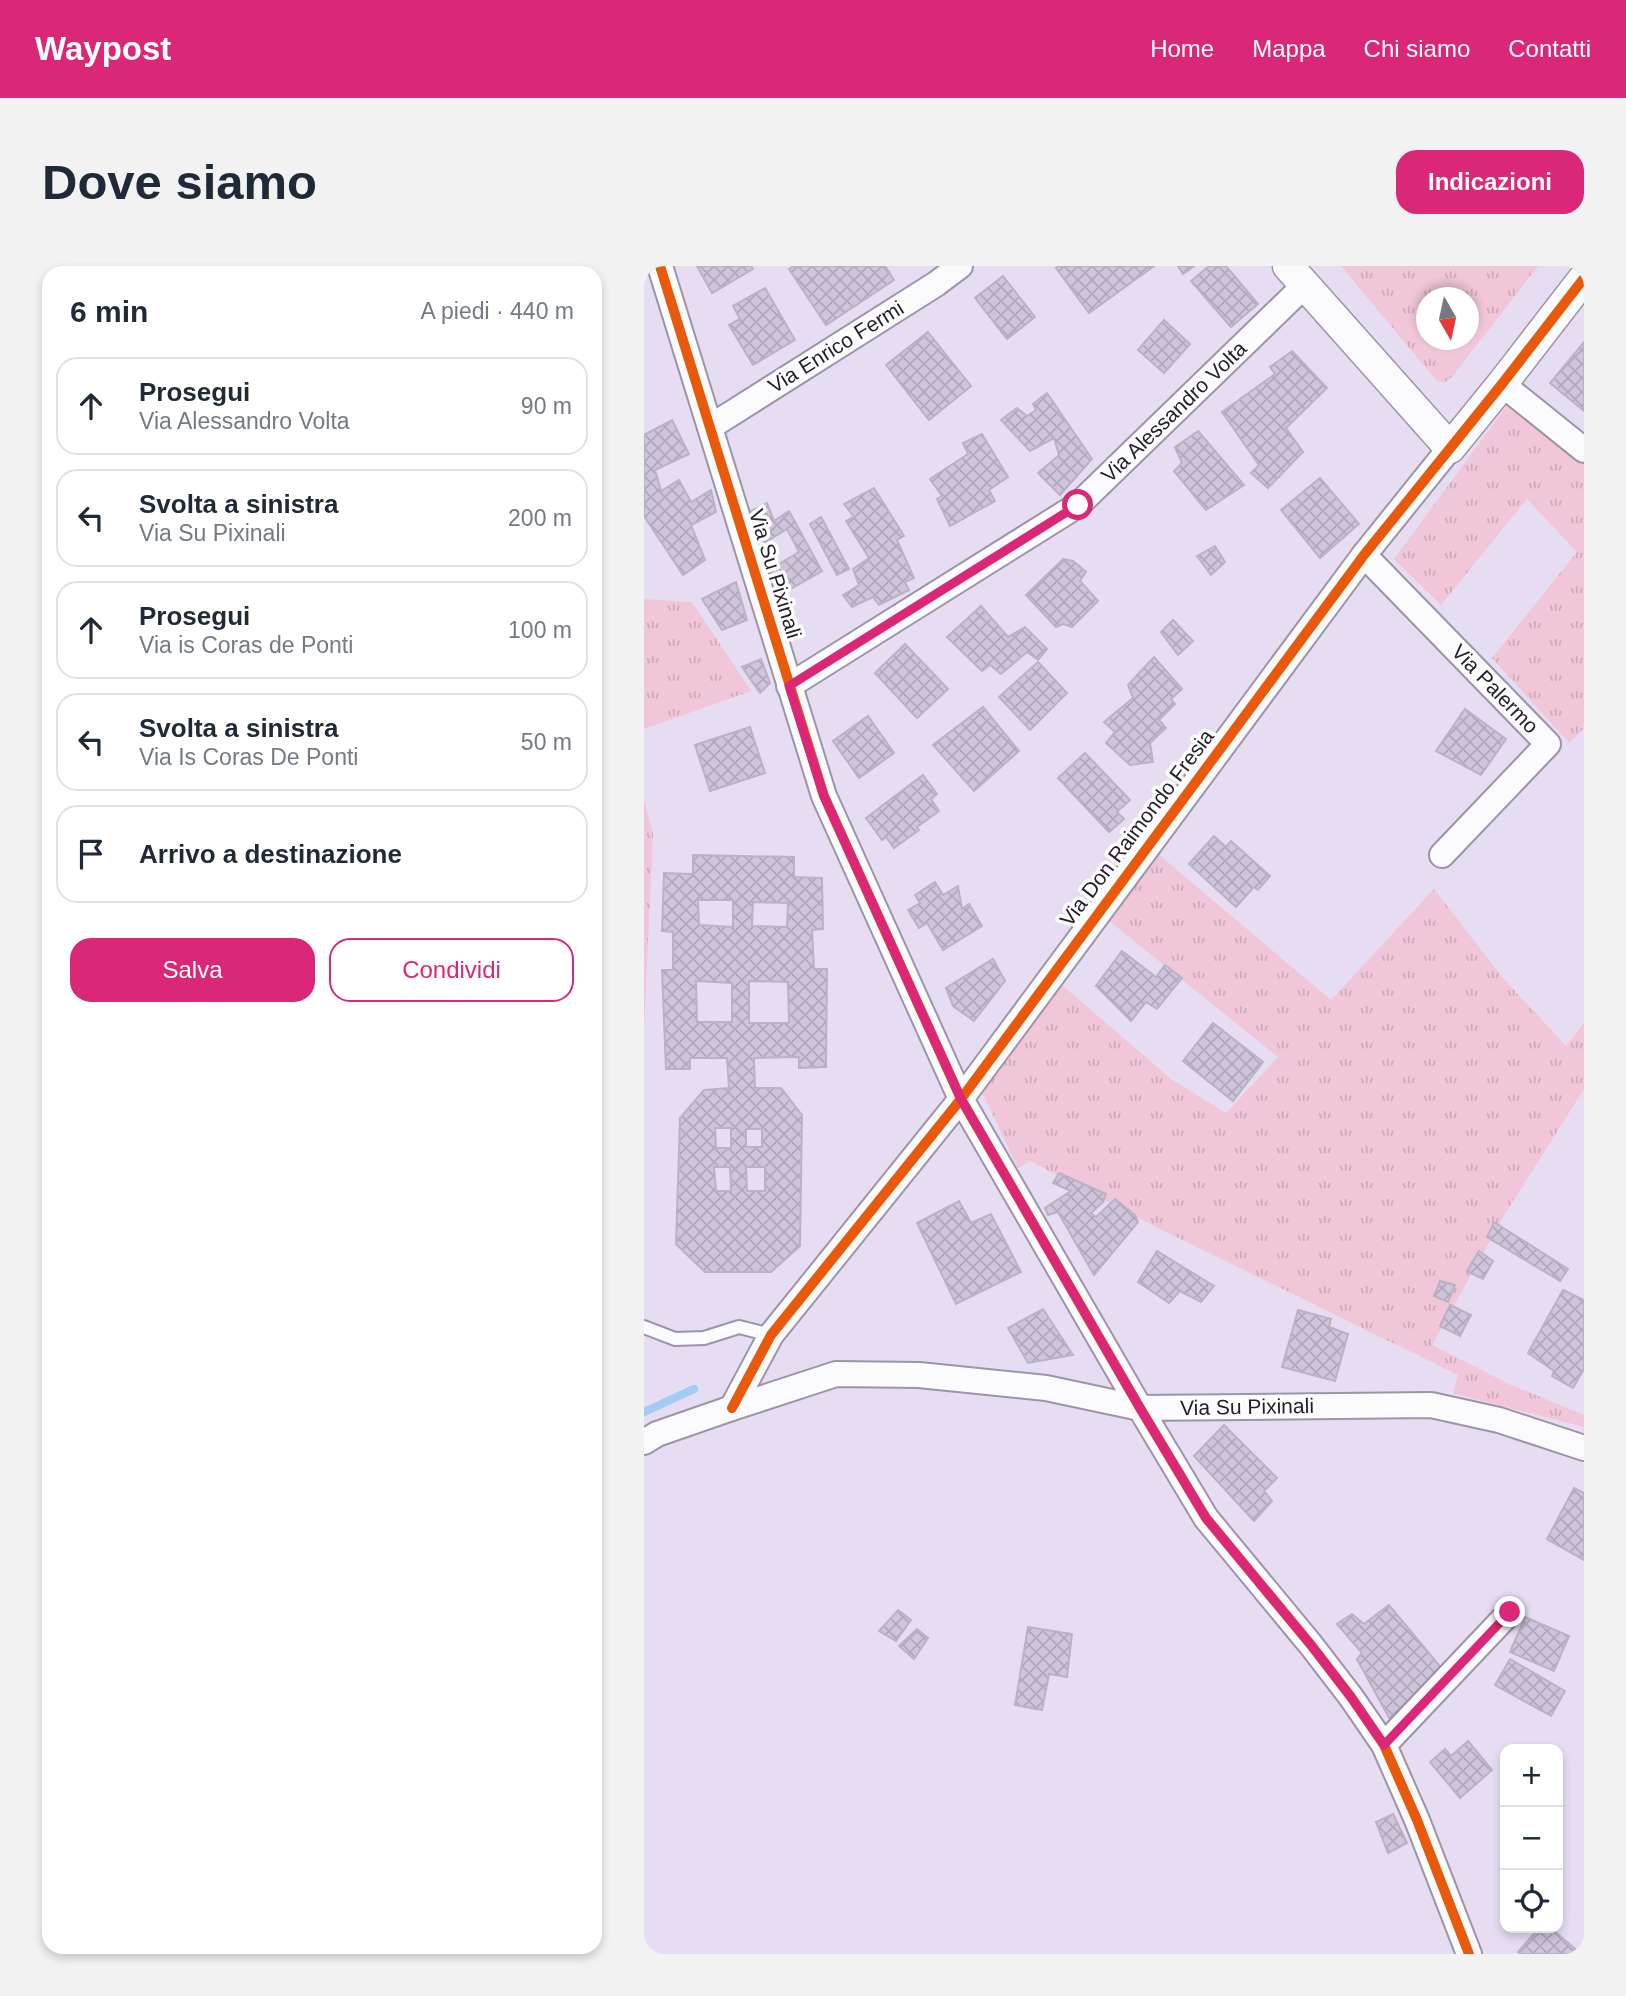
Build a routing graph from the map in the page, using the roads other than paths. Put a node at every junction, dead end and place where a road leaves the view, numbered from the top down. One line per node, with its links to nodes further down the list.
1 (660, 266): 6 (street, Via Su Pixinali)
2 (960, 266): 6 (street, Via Enrico Fermi)
3 (1296, 276): 7 (street); 10 (street, Via Alessandro Volta)
4 (1584, 278): 5 (street, Via Don Raimondo Fresia)
5 (1502, 384): 7 (street, Via Don Raimondo Fresia); 8 (street)
6 (710, 427): 10 (street, Via Su Pixinali)
7 (1450, 448): 9 (street, Via Don Raimondo Fresia)
8 (1584, 450)
9 (1364, 555): 11 (street, Via Palermo); 12 (street, Via Don Raimondo Fresia)
10 (789, 686): 12 (street, Via Su Pixinali)
11 (1442, 855)
12 (961, 1099): 14 (street, Via Don Raimondo Fresia); 16 (street, Via Su Pixinali)
13 (644, 1327): 14 (lane)
14 (771, 1335): 15 (street, Via Don Raimondo Fresia)
15 (732, 1408): 16 (street); 17 (street)
16 (1140, 1408): 18 (street, Via Su Pixinali); 20 (street)
17 (644, 1442)
18 (1584, 1447)
19 (1510, 1612): 20 (street)
20 (1384, 1745): 21 (street)
21 (1469, 1954)

